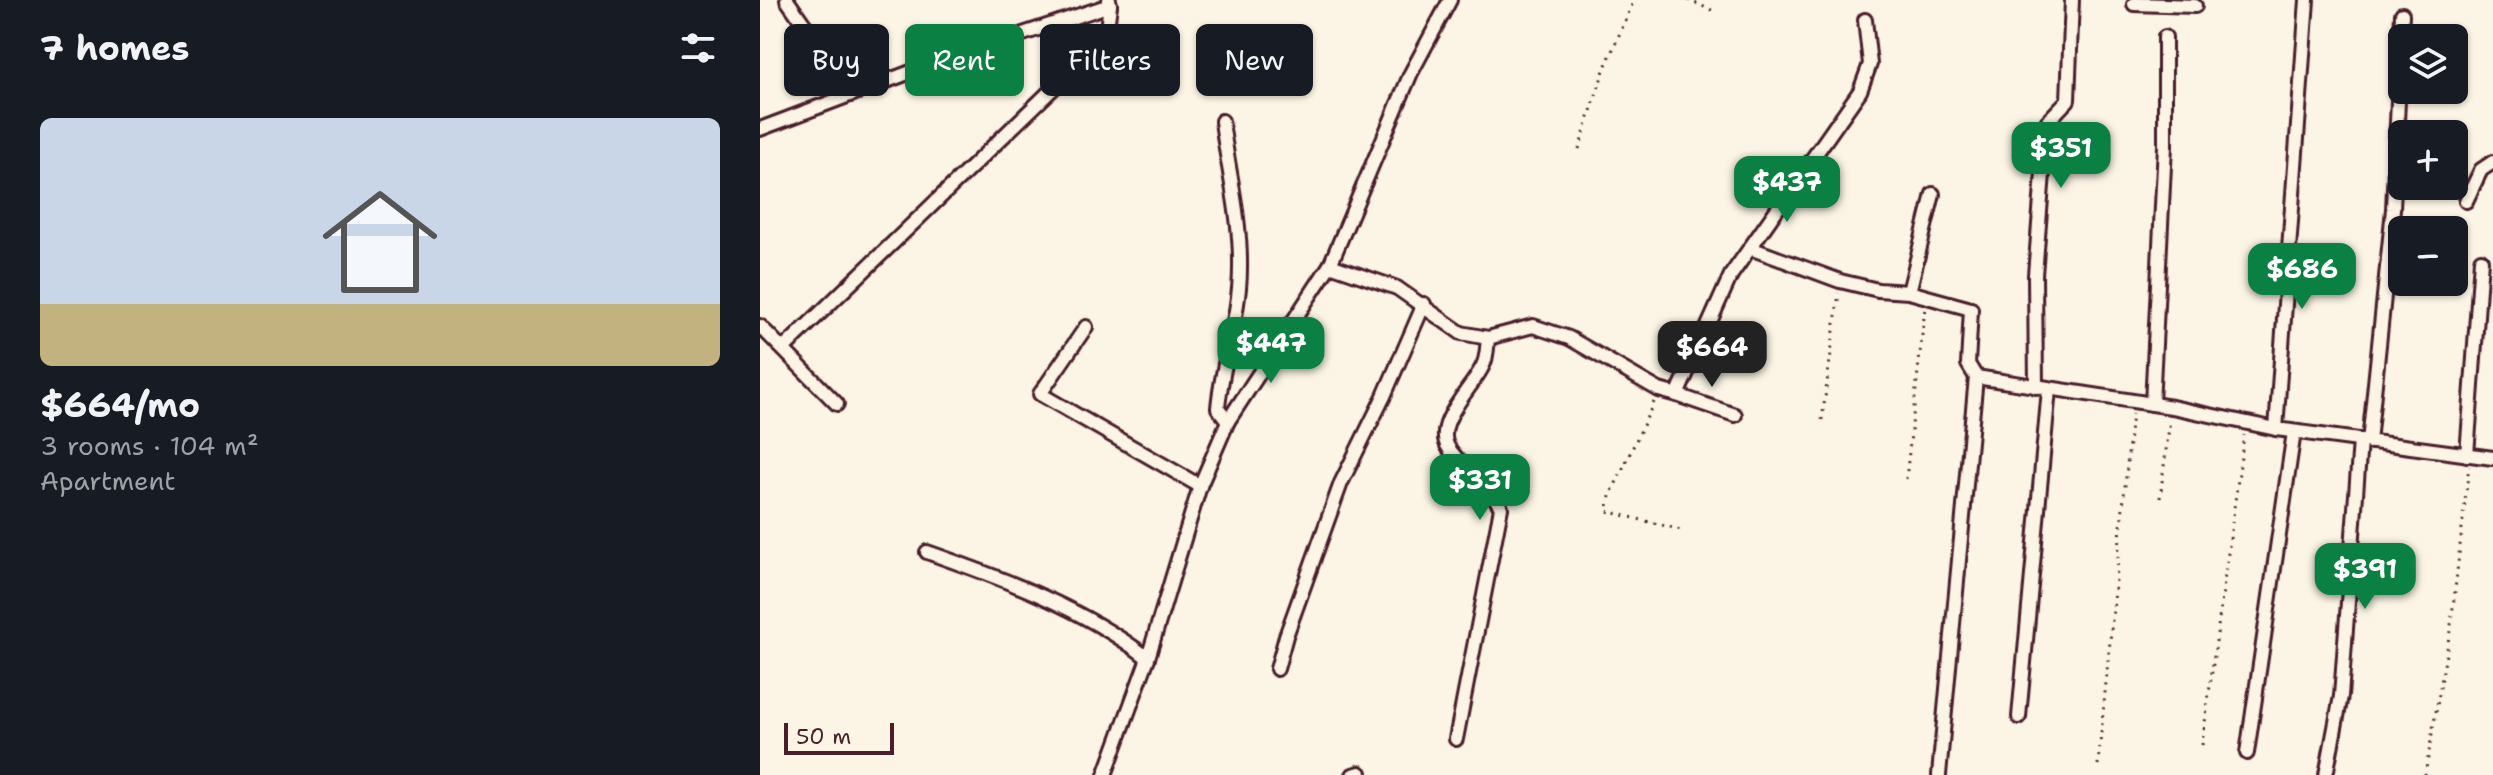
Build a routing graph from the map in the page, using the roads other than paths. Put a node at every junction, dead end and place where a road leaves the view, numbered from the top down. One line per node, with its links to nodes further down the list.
1 (787, 0): 11 (street)
2 (1450, 0): 22 (street)
3 (2072, 0): 30 (street)
4 (2307, 0): 36 (street)
5 (1109, 2): 13 (street); 28 (street)
6 (2164, 2): 7 (street); 8 (street)
7 (2134, 4)
8 (2195, 6)
9 (2402, 14): 38 (street)
10 (1865, 20): 20 (street)
11 (804, 24)
12 (2165, 37): 33 (street)
13 (889, 80)
14 (848, 96): 16 (street)
15 (1222, 121): 35 (street)
16 (760, 129)
17 (2493, 162): 19 (street)
18 (1933, 194): 23 (street)
19 (2466, 201)
20 (1750, 248): 23 (street); 31 (street)
21 (2481, 260): 39 (street)
22 (1330, 265): 24 (street); 35 (street)
23 (1909, 292): 29 (street)
24 (1424, 304): 27 (street); 44 (street)
25 (760, 326): 28 (street)
26 (1086, 327): 41 (street)
27 (1488, 338): 31 (street); 46 (street)
28 (784, 348): 32 (street)
29 (1976, 377): 30 (street); 49 (street)
30 (2042, 388): 33 (street); 45 (street)
31 (1677, 395): 34 (street)
32 (837, 404)
33 (2152, 404): 36 (street)
34 (1735, 415)
35 (1228, 421): 41 (street)
36 (2276, 429): 37 (street)
37 (2294, 432): 38 (street); 47 (street)
38 (2364, 441): 39 (street); 50 (street)
39 (2468, 455): 40 (street)
40 (2493, 458)
41 (1200, 486): 43 (street)
42 (927, 552): 43 (street)
43 (1148, 658): 48 (street)
44 (1277, 669)
45 (2019, 717)
46 (1456, 739)
47 (2247, 753)
48 (1105, 775)
49 (1939, 775)
50 (2326, 775)

